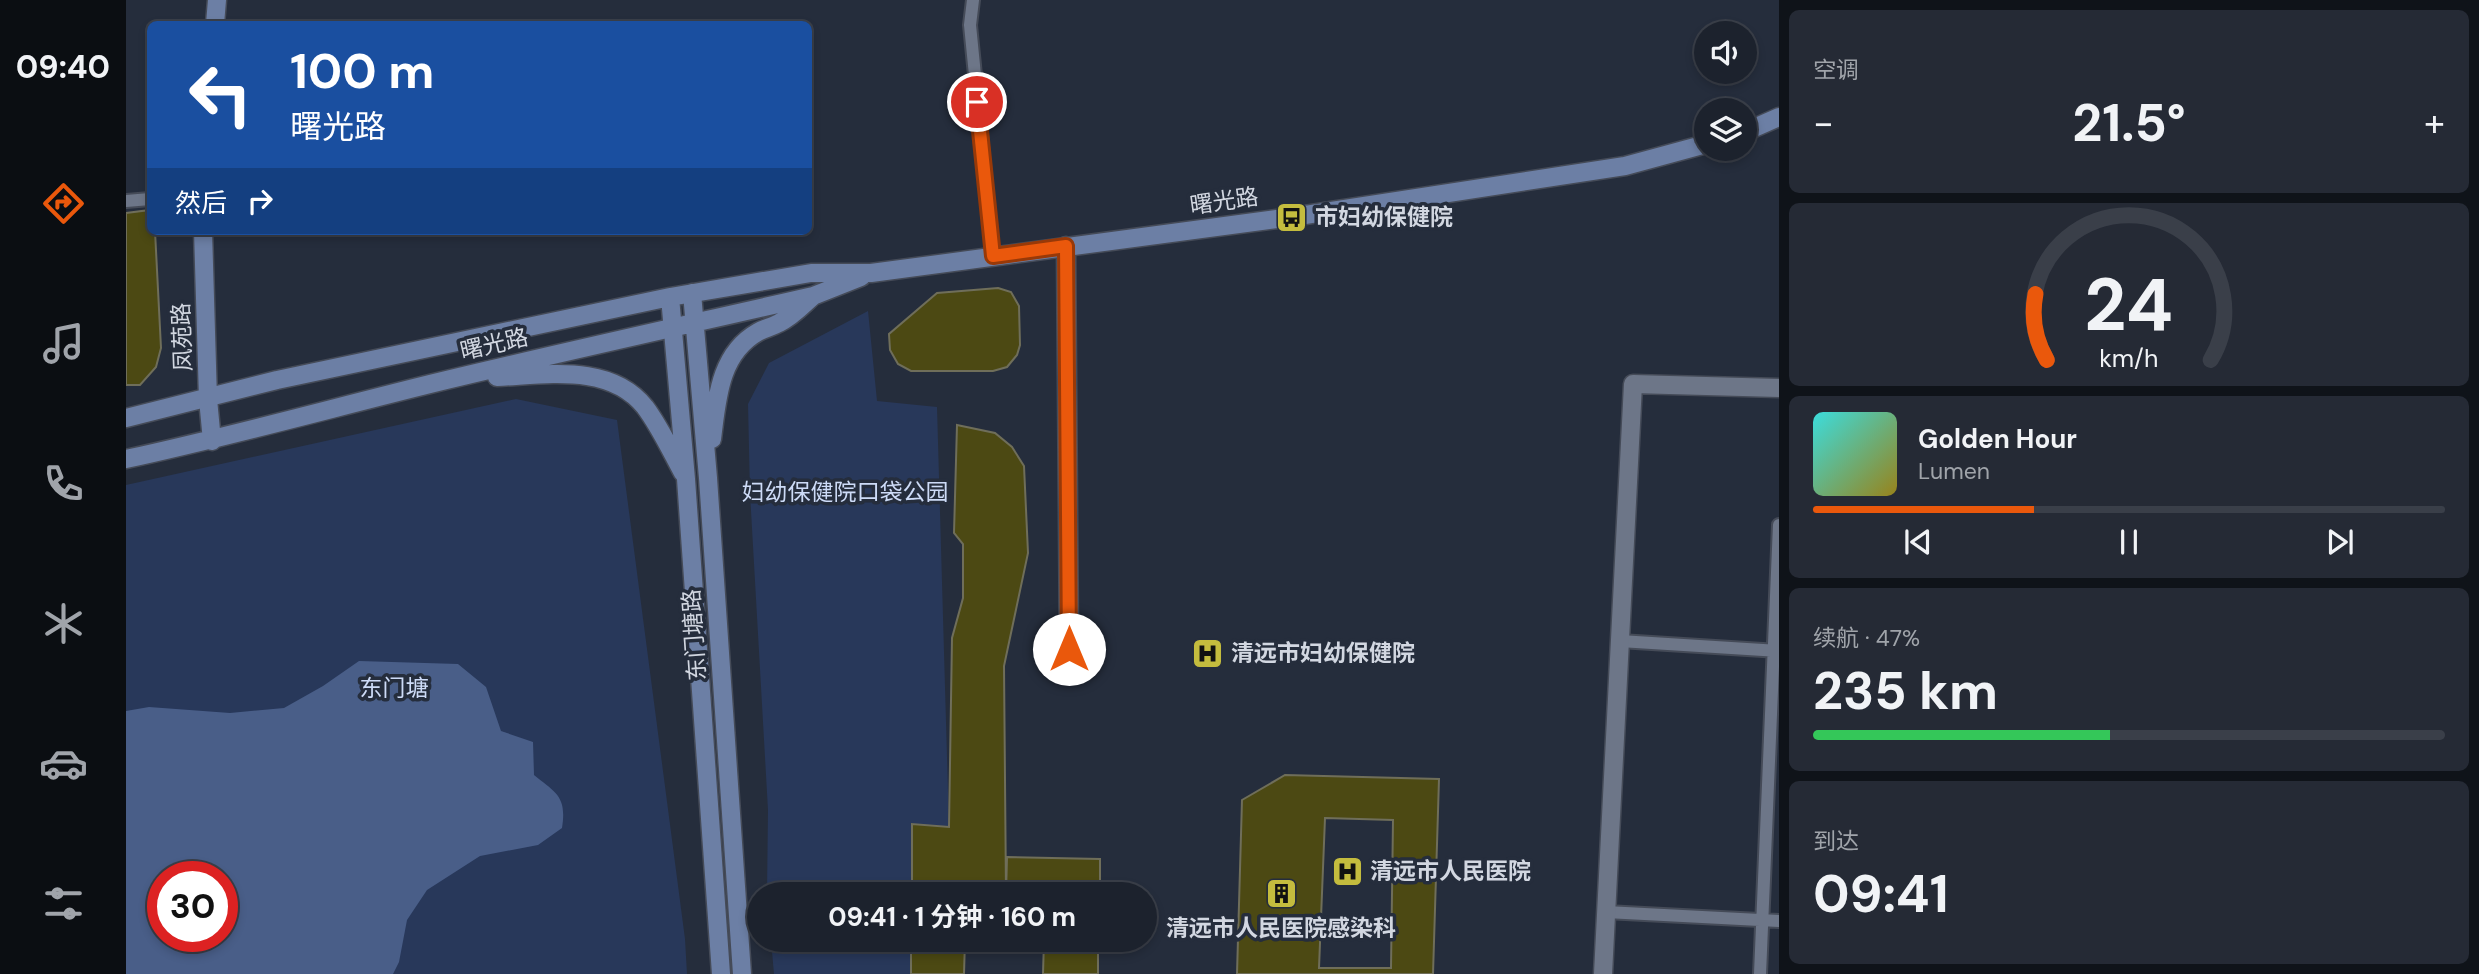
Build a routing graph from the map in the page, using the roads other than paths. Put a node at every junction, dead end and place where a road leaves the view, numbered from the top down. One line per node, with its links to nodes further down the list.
1 (217, 0): 3 (main road)
2 (973, 0): 11 (lane)
3 (215, 21)
4 (1779, 117): 5 (main road)
5 (1757, 127)
6 (1694, 147): 10 (main road, 曙光路)
7 (147, 198): 8 (lane)
8 (126, 201)
9 (203, 235): 20 (main road, 凤苑路)
10 (1066, 246): 11 (main road, 曙光路); 28 (street)
11 (993, 256): 12 (main road, 曙光路)
12 (871, 273): 13 (main road, 曙光路); 14 (main road, 曙光路)
13 (692, 293): 15 (main road, 曙光路); 16 (main road, 东门塘路)
14 (813, 296): 16 (main road, 曙光路); 24 (main road)
15 (670, 297): 17 (main road, 东门塘路); 20 (main road, 曙光路)
16 (695, 323): 17 (main road, 曙光路); 24 (main road, 东门塘路)
17 (674, 328): 18 (main road, 曙光路); 25 (main road, 东门塘路)
18 (458, 378): 22 (main road, 曙光路); 25 (main road)
19 (1779, 388): 27 (street)
20 (208, 399): 21 (main road, 曙光路); 22 (main road, 凤苑路)
21 (126, 418)
22 (212, 440): 23 (main road, 曙光路)
23 (126, 459)
24 (708, 478): 34 (main road, 东门塘路)
25 (686, 479): 33 (main road, 东门塘路)
26 (1779, 525): 29 (lane)
27 (1620, 641): 29 (lane); 30 (street)
28 (1069, 649)
29 (1776, 651): 31 (lane)
30 (1606, 912): 31 (lane); 35 (street)
31 (1762, 920): 32 (lane); 36 (lane)
32 (1779, 921)
33 (721, 974)
34 (742, 974)
35 (1603, 974)
36 (1760, 974)

